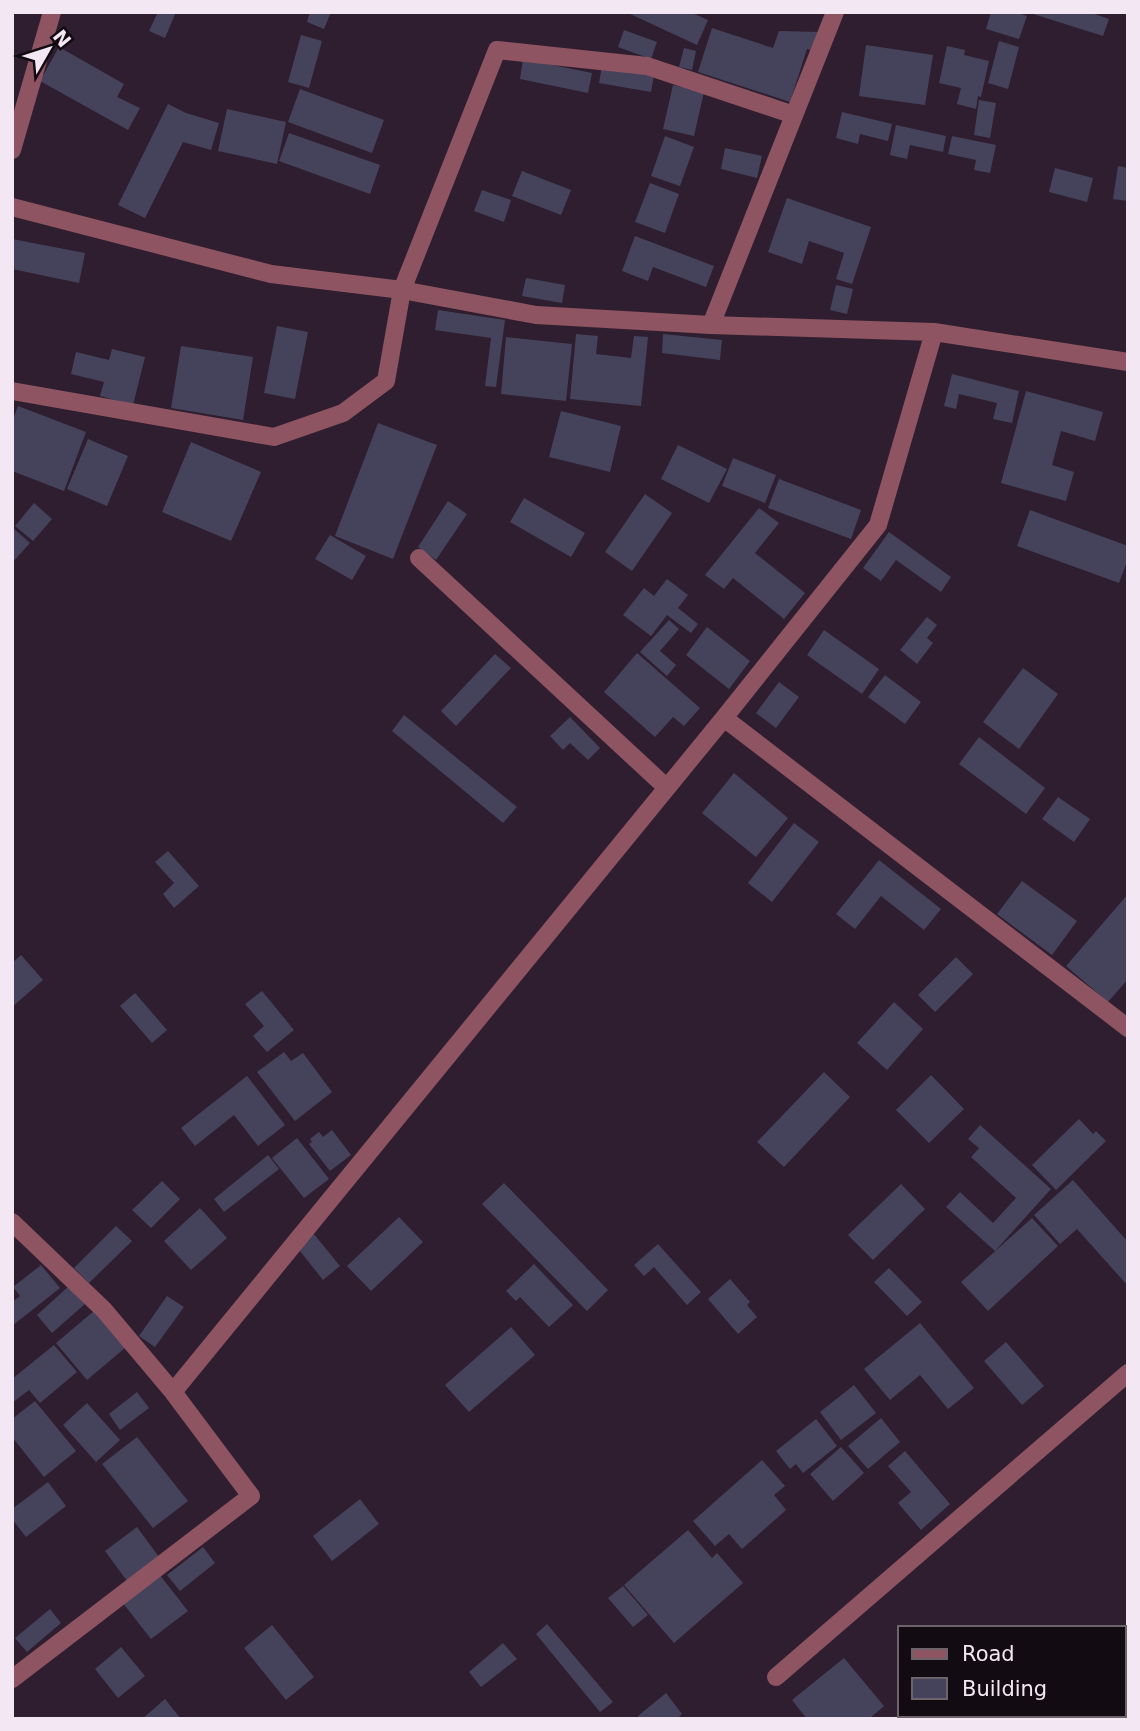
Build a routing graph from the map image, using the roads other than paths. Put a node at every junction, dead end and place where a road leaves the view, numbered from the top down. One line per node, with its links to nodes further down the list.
1 (52, 12): 4 (street)
2 (835, 12): 3 (street)
3 (794, 115): 6 (street); 7 (street)
4 (12, 150)
5 (12, 207): 6 (street)
6 (402, 290): 7 (street); 10 (street)
7 (711, 325): 8 (street)
8 (934, 332): 9 (street); 12 (street)
9 (1128, 362)
10 (12, 391)
11 (419, 558): 13 (street)
12 (724, 718): 13 (street); 14 (street)
13 (667, 788): 17 (street)
14 (1128, 1028)
15 (12, 1222): 17 (street)
16 (1128, 1373): 18 (street)
17 (173, 1392): 19 (street)
18 (776, 1676)
19 (12, 1679)

